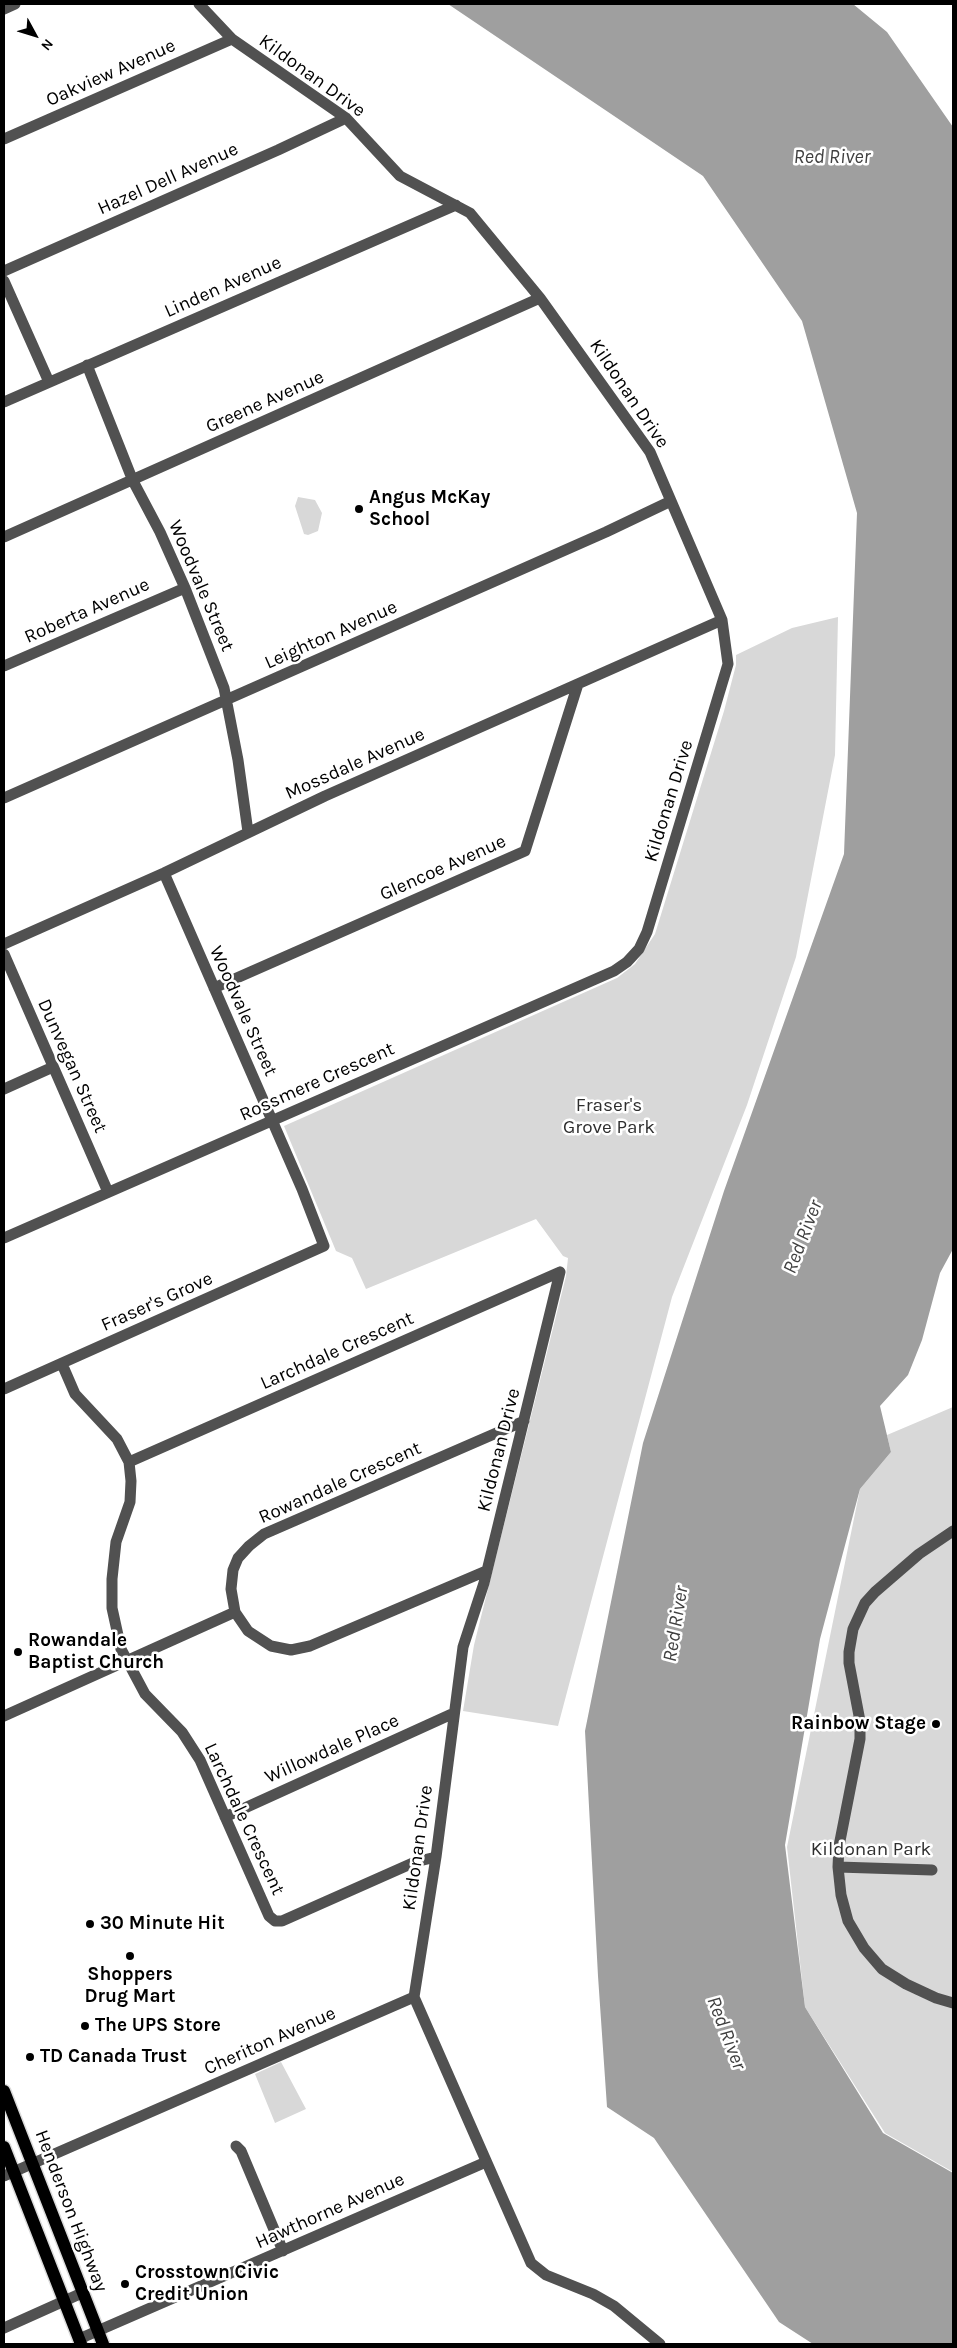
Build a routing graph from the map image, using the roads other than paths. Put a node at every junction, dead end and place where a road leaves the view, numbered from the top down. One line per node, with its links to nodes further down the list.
1 (15, 4): 3 (street)
2 (199, 4): 4 (street, Kildonan Drive)
3 (4, 9)
4 (232, 39): 5 (street, Kildonan Drive); 6 (street, Oakview Avenue)
5 (346, 118): 7 (street, Kildonan Drive); 8 (street, Hazel Dell Avenue)
6 (4, 139)
7 (456, 205): 10 (street, Kildonan Drive); 11 (street, Linden Avenue)
8 (4, 271)
9 (4, 281): 12 (street)
10 (540, 298): 14 (street, Greene Avenue); 15 (street, Kildonan Drive)
11 (87, 365): 12 (street, Linden Avenue); 14 (street, Woodvale Street)
12 (50, 382): 13 (street, Linden Avenue)
13 (4, 402)
14 (133, 481): 16 (street, Greene Avenue); 17 (street, Woodvale Street)
15 (671, 501): 18 (street, Kildonan Drive); 21 (street, Leighton Avenue)
16 (4, 537)
17 (185, 588): 19 (street, Roberta Avenue); 21 (street, Woodvale Street)
18 (722, 620): 20 (street, Mossdale Avenue); 26 (street, Kildonan Drive)
19 (4, 666)
20 (578, 684): 23 (street, Mossdale Avenue); 28 (street, Glencoe Avenue)
21 (226, 700): 22 (street, Leighton Avenue); 23 (street, Woodvale Street)
22 (4, 798)
23 (248, 832): 24 (street, Mossdale Avenue)
24 (164, 873): 25 (street, Mossdale Avenue); 28 (street, Woodvale Street)
25 (4, 944)
26 (639, 949): 31 (street, Rossmere Crescent)
27 (4, 954): 29 (street, Dunvegan Street)
28 (214, 988): 31 (street, Woodvale Street)
29 (53, 1067): 30 (street); 32 (street, Dunvegan Street)
30 (4, 1089)
31 (272, 1121): 32 (street, Rossmere Crescent); 34 (street, Woodvale Street)
32 (108, 1192): 33 (street, Rossmere Crescent)
33 (4, 1238)
34 (324, 1246): 36 (street, Fraser's Grove)
35 (560, 1272): 38 (street, Kildonan Drive); 39 (street, Larchdale Crescent)
36 (62, 1364): 37 (street, Fraser's Grove); 39 (street, Larchdale Crescent)
37 (4, 1389)
38 (524, 1421): 41 (street, Kildonan Drive); 42 (street, Rowandale Crescent)
39 (129, 1462): 43 (street, Larchdale Crescent)
40 (953, 1531): 48 (street)
41 (486, 1571): 42 (street, Rowandale Crescent); 44 (street, Kildonan Drive)
42 (235, 1612): 43 (street)
43 (127, 1661): 45 (street); 46 (street, Larchdale Crescent)
44 (454, 1713): 46 (street, Willowdale Place); 47 (street, Kildonan Drive)
45 (4, 1716)
46 (225, 1817): 47 (street, Larchdale Crescent)
47 (436, 1856): 50 (street, Kildonan Drive)
48 (838, 1867): 49 (street); 51 (street)
49 (932, 1870)
50 (414, 1996): 55 (street); 56 (street, Cheriton Avenue)
51 (953, 2003)
52 (4, 2091): 56 (main road, Henderson Highway)
53 (236, 2146): 58 (street)
54 (4, 2147): 57 (main road, Henderson Highway)
55 (486, 2162): 58 (street, Hawthorne Avenue); 64 (street)
56 (32, 2163): 57 (street, Cheriton Avenue); 59 (main road, Henderson Highway)
57 (9, 2174): 60 (main road, Henderson Highway)
58 (283, 2251): 62 (street, Hawthorne Avenue)
59 (82, 2293): 60 (street); 62 (main road, Henderson Highway)
60 (64, 2301): 61 (street); 63 (main road, Henderson Highway)
61 (4, 2328)
62 (100, 2338): 63 (street, Hawthorne Avenue)
63 (80, 2342)
64 (660, 2344)

